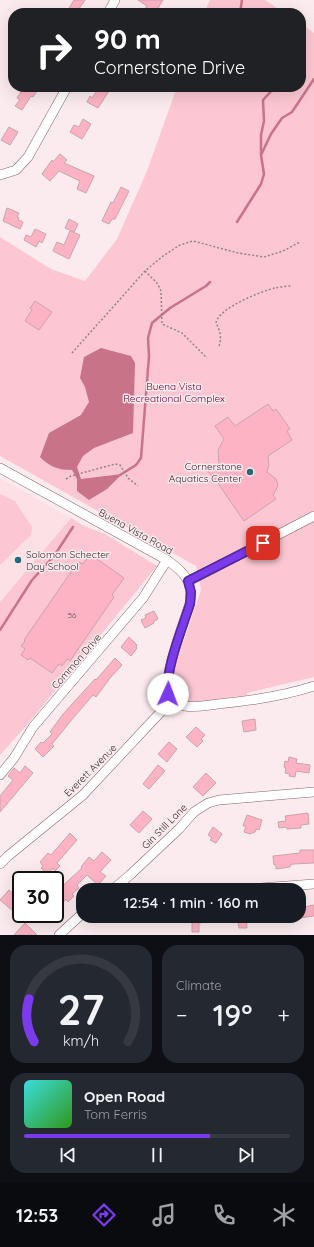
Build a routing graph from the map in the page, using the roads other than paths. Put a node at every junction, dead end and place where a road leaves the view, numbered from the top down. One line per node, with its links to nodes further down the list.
1 (64, 92): 2 (street)
2 (0, 175)
3 (0, 468): 5 (street, Buena Vista Road)
4 (314, 516): 6 (street)
5 (167, 560): 6 (street, Buena Vista Road); 9 (street, Common Drive)
6 (188, 581): 8 (street)
7 (314, 686): 8 (street)
8 (172, 700): 11 (street, Everett Avenue)
9 (0, 775)
10 (314, 792): 12 (street, Gin Still Lane)
11 (0, 864)
12 (120, 883)
13 (76, 919): 14 (street)
14 (59, 935)

